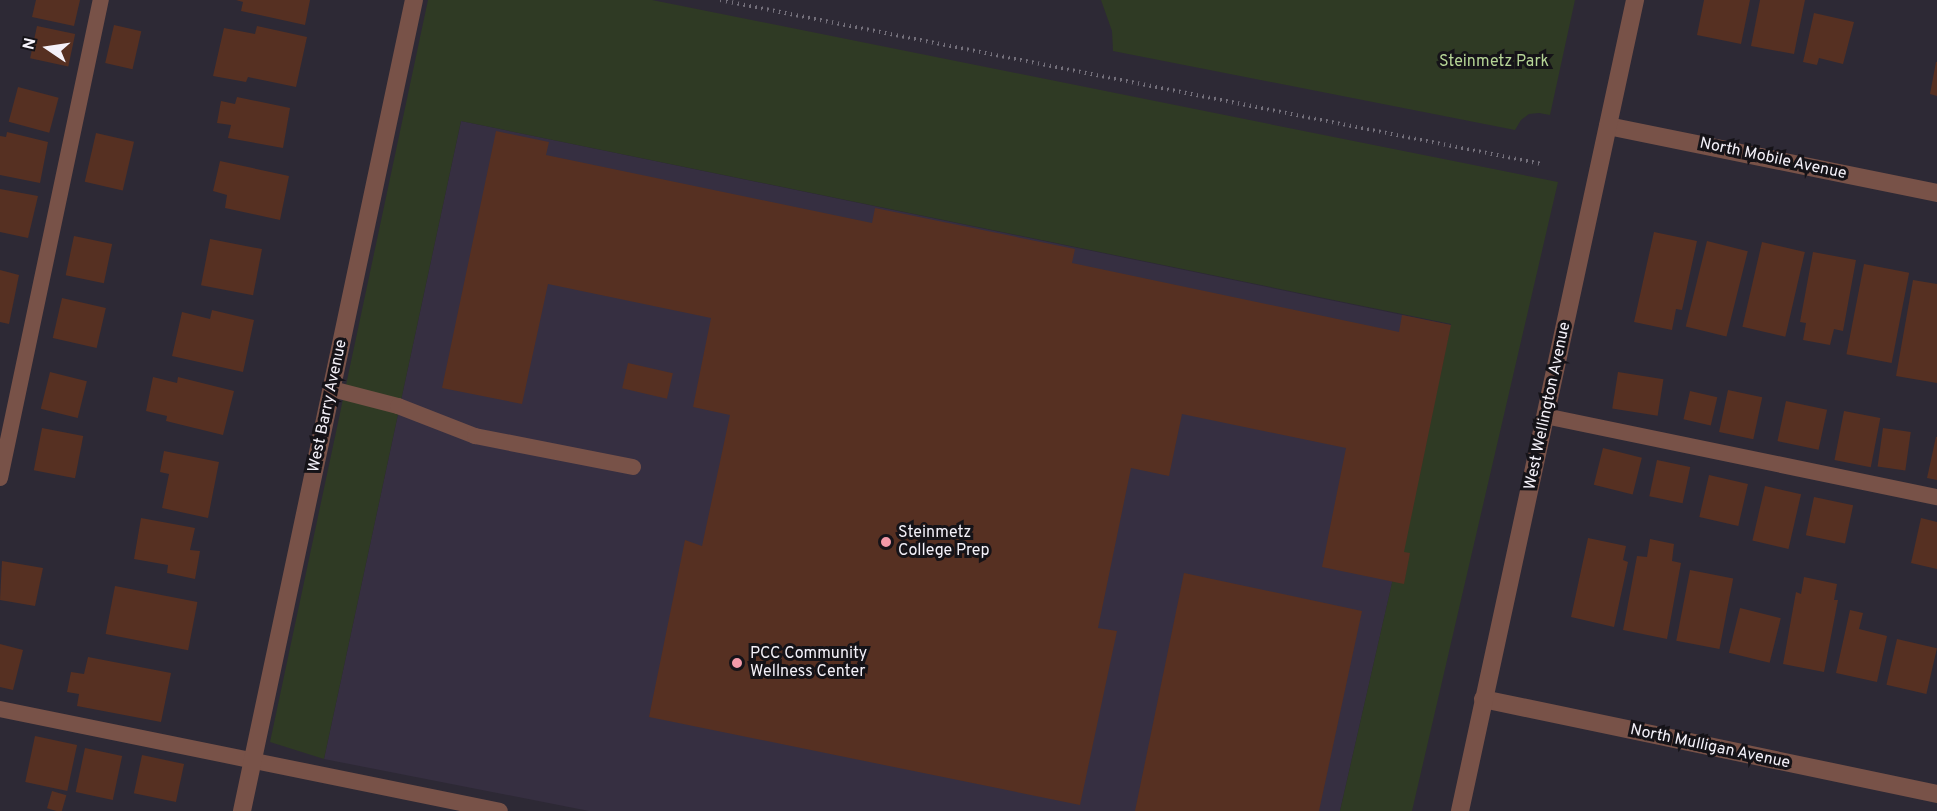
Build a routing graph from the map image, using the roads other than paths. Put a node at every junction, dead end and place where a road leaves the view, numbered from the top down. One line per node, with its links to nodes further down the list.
1 (101, 0): 9 (lane)
2 (414, 0): 6 (street, West Barry Avenue)
3 (1635, 0): 4 (street, West Wellington Avenue)
4 (1608, 126): 5 (street, North Mobile Avenue); 7 (street, West Wellington Avenue)
5 (1937, 193)
6 (332, 389): 8 (lane); 13 (street, West Barry Avenue)
7 (1545, 416): 10 (lane); 11 (street, West Wellington Avenue)
8 (633, 467)
9 (0, 478)
10 (1937, 497)
11 (1483, 699): 14 (street, North Mulligan Avenue); 17 (street, West Wellington Avenue)
12 (0, 709): 13 (lane)
13 (253, 761): 15 (street, West Barry Avenue); 16 (lane)
14 (1937, 794)
15 (242, 811)
16 (500, 811)
17 (1460, 811)

